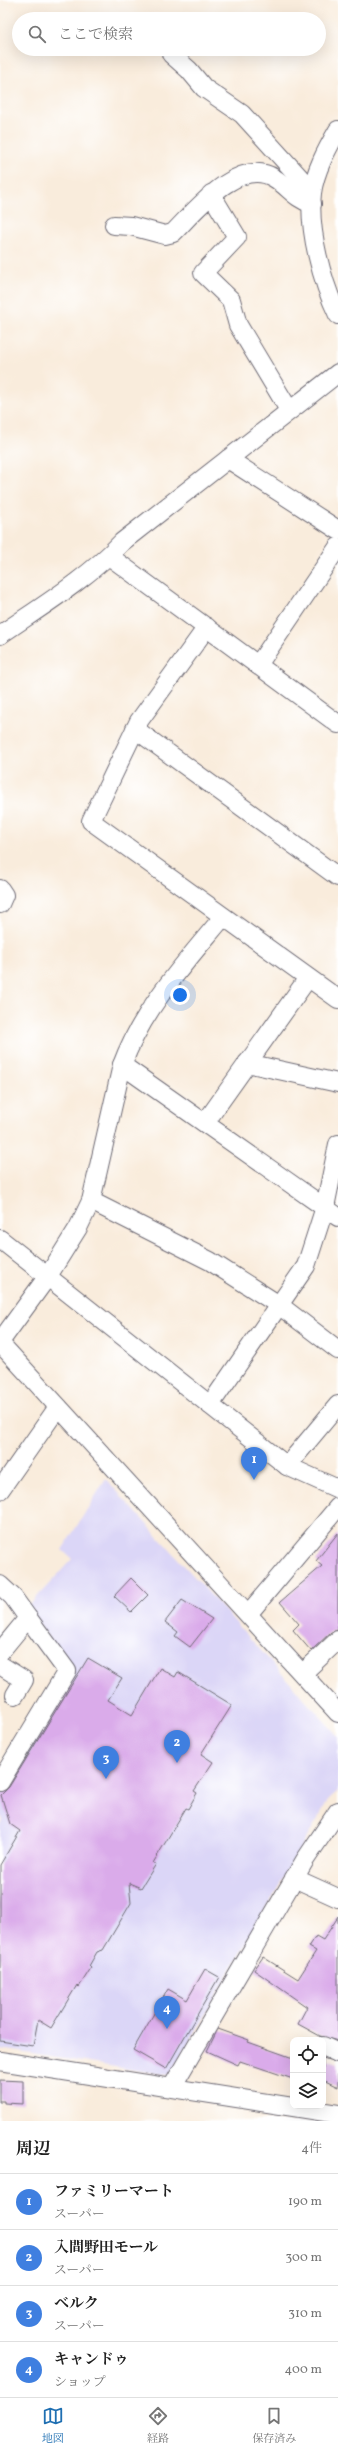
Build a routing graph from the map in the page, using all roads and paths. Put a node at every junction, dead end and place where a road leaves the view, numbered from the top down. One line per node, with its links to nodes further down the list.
1 (173, 56): 4 (street)
2 (336, 137): 4 (street)
3 (211, 194): 4 (street); 5 (street); 9 (street)
4 (312, 197): 6 (street)
5 (114, 225)
6 (333, 290): 7 (street)
7 (338, 315)
8 (338, 373): 9 (street)
9 (289, 410): 10 (street)
10 (228, 459): 11 (street); 13 (street)
11 (338, 530)
12 (338, 546): 14 (street)
13 (109, 556): 15 (street); 16 (street)
14 (332, 570): 17 (street)
15 (207, 627): 17 (street); 19 (street)
16 (0, 635)
17 (258, 665): 18 (street)
18 (338, 724)
19 (135, 729): 20 (street); 23 (street)
20 (338, 877)
21 (0, 889): 22 (street)
22 (0, 904)
23 (222, 917): 24 (street); 27 (street)
24 (308, 978): 25 (street); 26 (street)
25 (338, 999)
26 (247, 1063): 28 (street); 29 (street)
27 (122, 1065): 29 (street); 31 (street)
28 (338, 1083)
29 (205, 1122): 32 (street)
30 (338, 1144): 32 (street)
31 (91, 1201): 34 (street); 35 (street)
32 (331, 1212): 35 (street)
33 (0, 1239): 34 (street)
34 (48, 1276): 36 (street); 38 (street)
35 (279, 1305): 37 (street); 38 (street)
36 (0, 1342): 40 (street)
37 (338, 1350)
38 (210, 1405): 41 (street)
39 (338, 1405): 41 (street)
40 (58, 1407): 42 (street); 46 (street)
41 (287, 1466): 43 (street)
42 (0, 1488)
43 (338, 1489)
44 (338, 1507): 46 (street)
45 (0, 1585): 47 (street)
46 (249, 1614): 51 (street)
47 (28, 1618): 48 (street); 54 (street)
48 (3, 1640)
49 (338, 1640): 51 (street)
50 (0, 1665): 52 (street)
51 (303, 1673): 53 (street)
52 (15, 1695)
53 (338, 1713)
54 (0, 1782)
55 (338, 1812): 56 (street)
56 (294, 1878): 57 (street); 61 (street)
57 (338, 1898)
58 (326, 2047): 59 (street)
59 (338, 2053)
60 (0, 2061): 61 (street)
61 (172, 2088): 63 (street)
62 (338, 2114): 63 (street)
63 (311, 2115)

